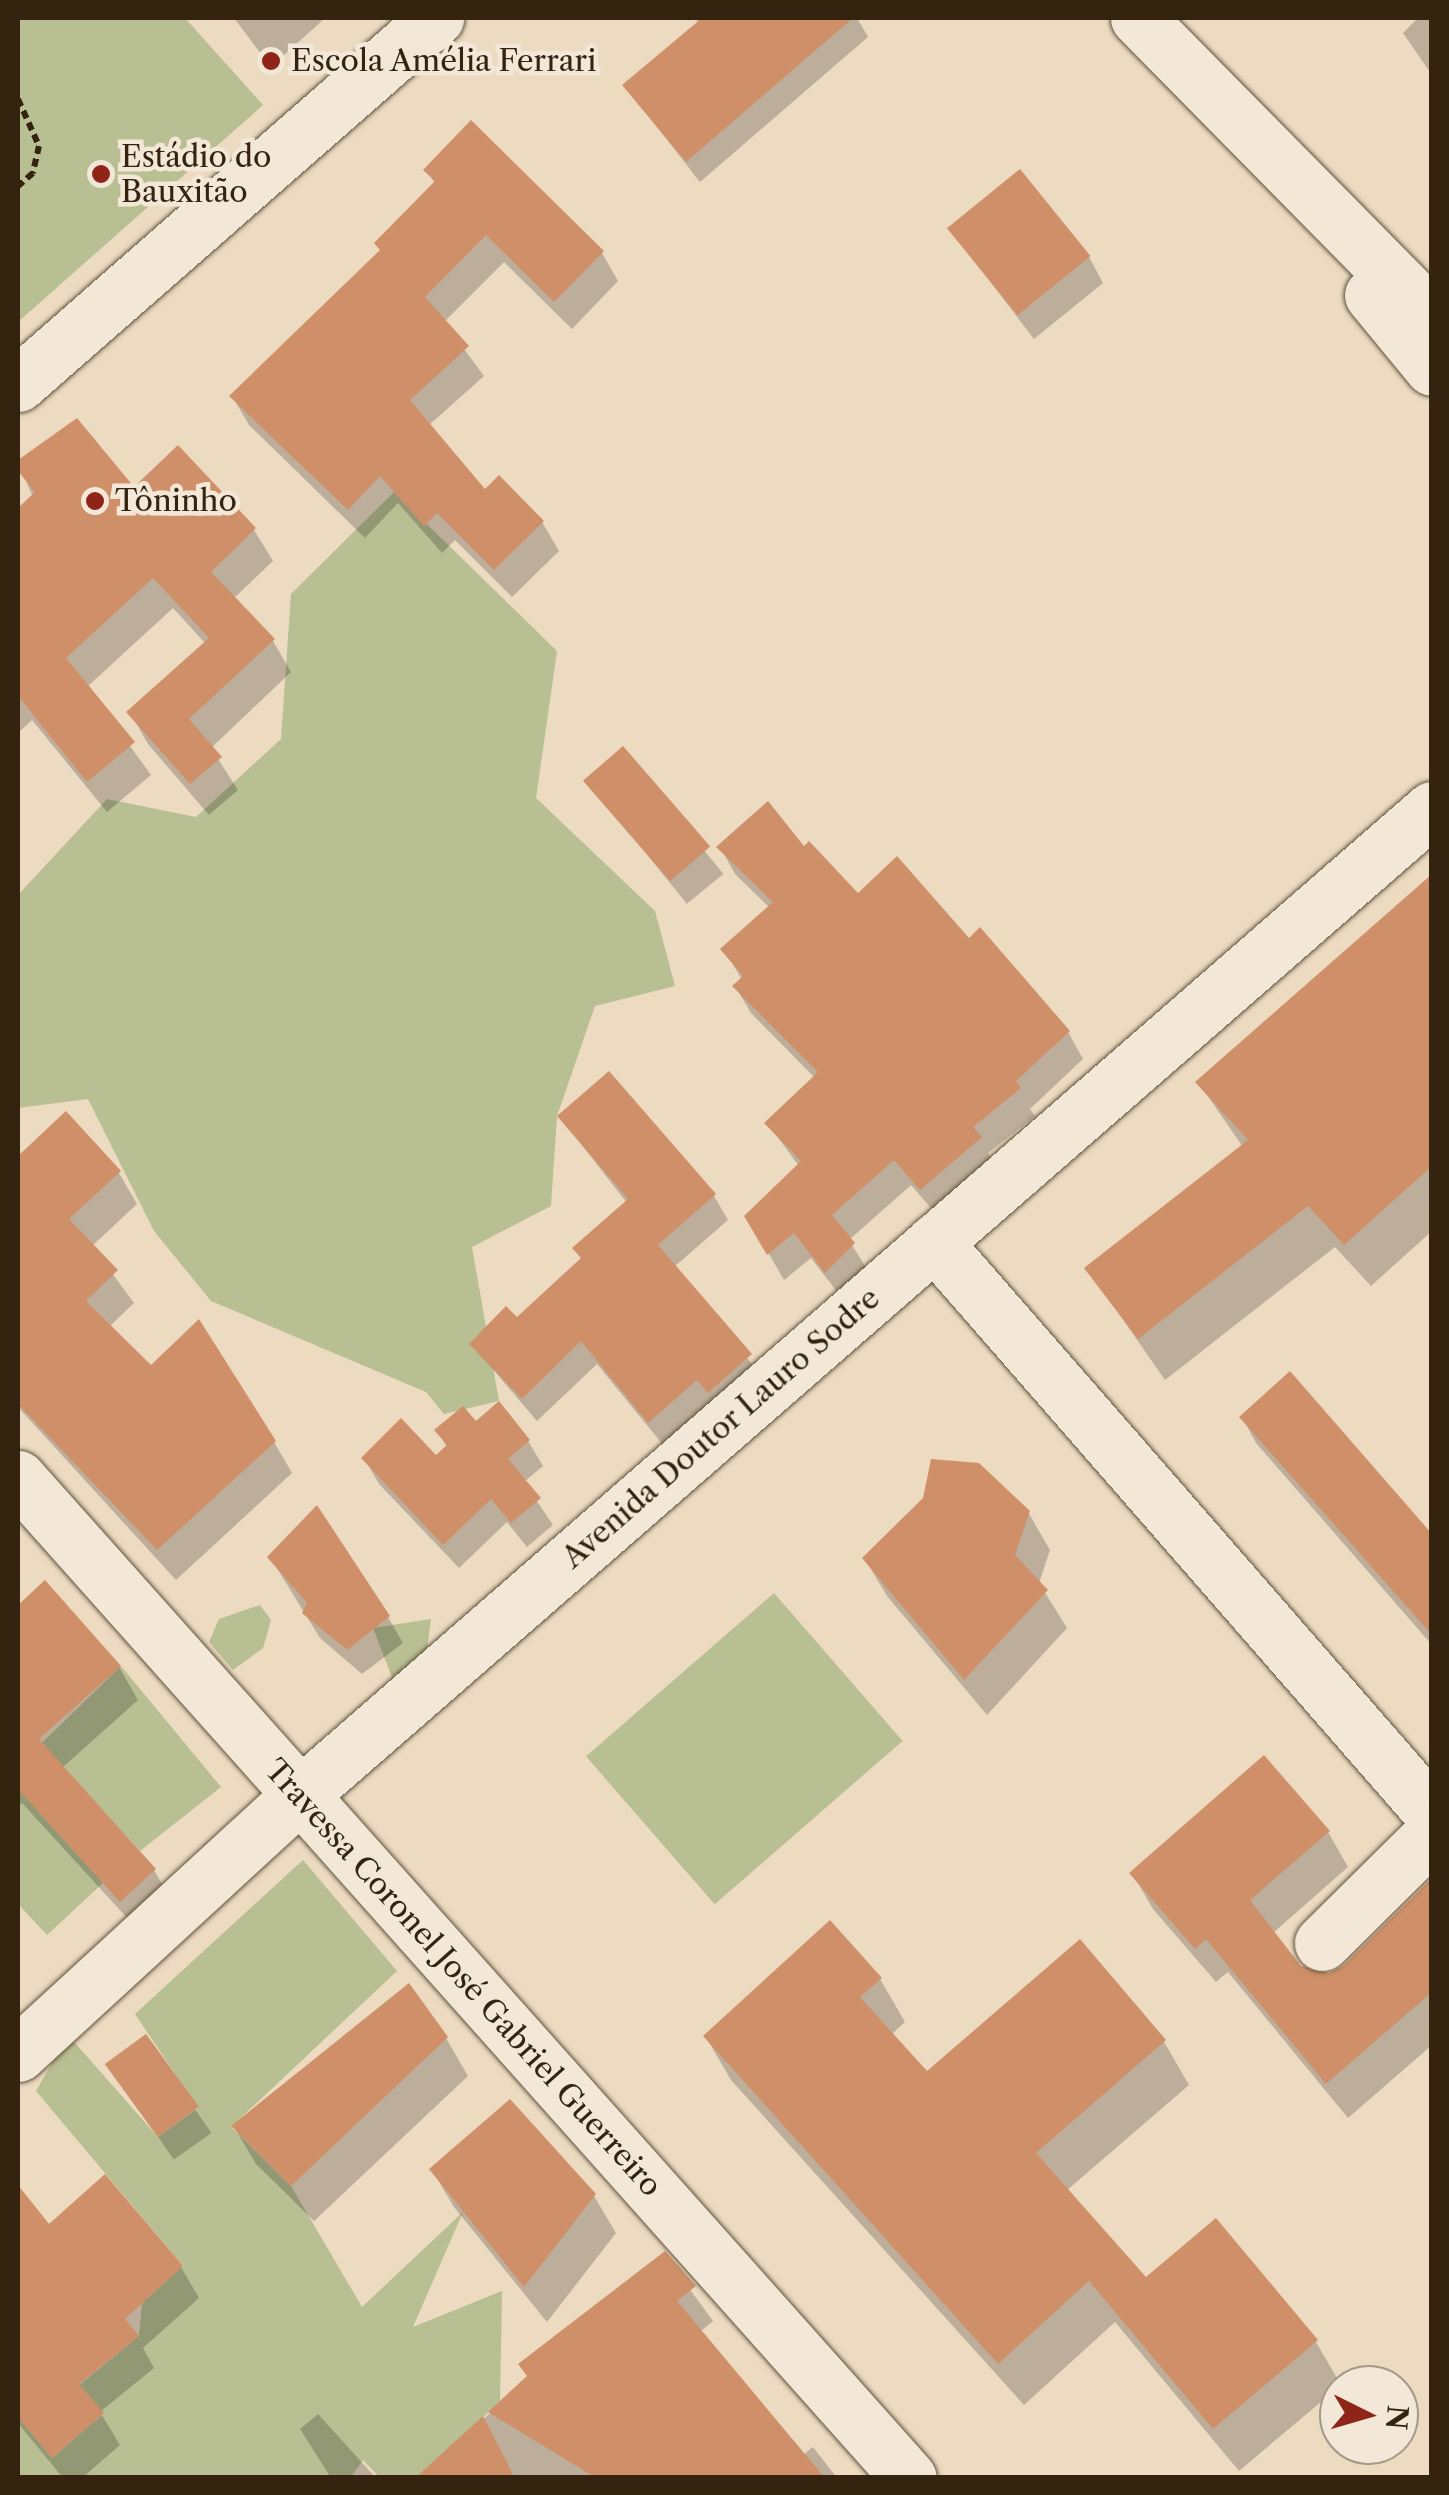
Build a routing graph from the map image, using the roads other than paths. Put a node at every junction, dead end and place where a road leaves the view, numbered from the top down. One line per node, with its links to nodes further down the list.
1 (436, 18): 6 (street)
2 (1138, 18): 3 (street)
3 (1199, 84): 4 (street); 5 (street)
4 (1432, 316)
5 (1432, 368)
6 (18, 384)
7 (1432, 809): 8 (street, Avenida Doutor Lauro Sodre)
8 (934, 1242): 10 (street, Avenida Doutor Lauro Sodre); 11 (street)
9 (18, 1478): 10 (street, Travessa Coronel José Gabriel Guerreiro)
10 (300, 1795): 14 (street, Avenida Doutor Lauro Sodre); 15 (street, Travessa Coronel José Gabriel Guerreiro)
11 (1432, 1813)
12 (1432, 1834): 13 (street)
13 (1322, 1943)
14 (18, 2054)
15 (909, 2478)

